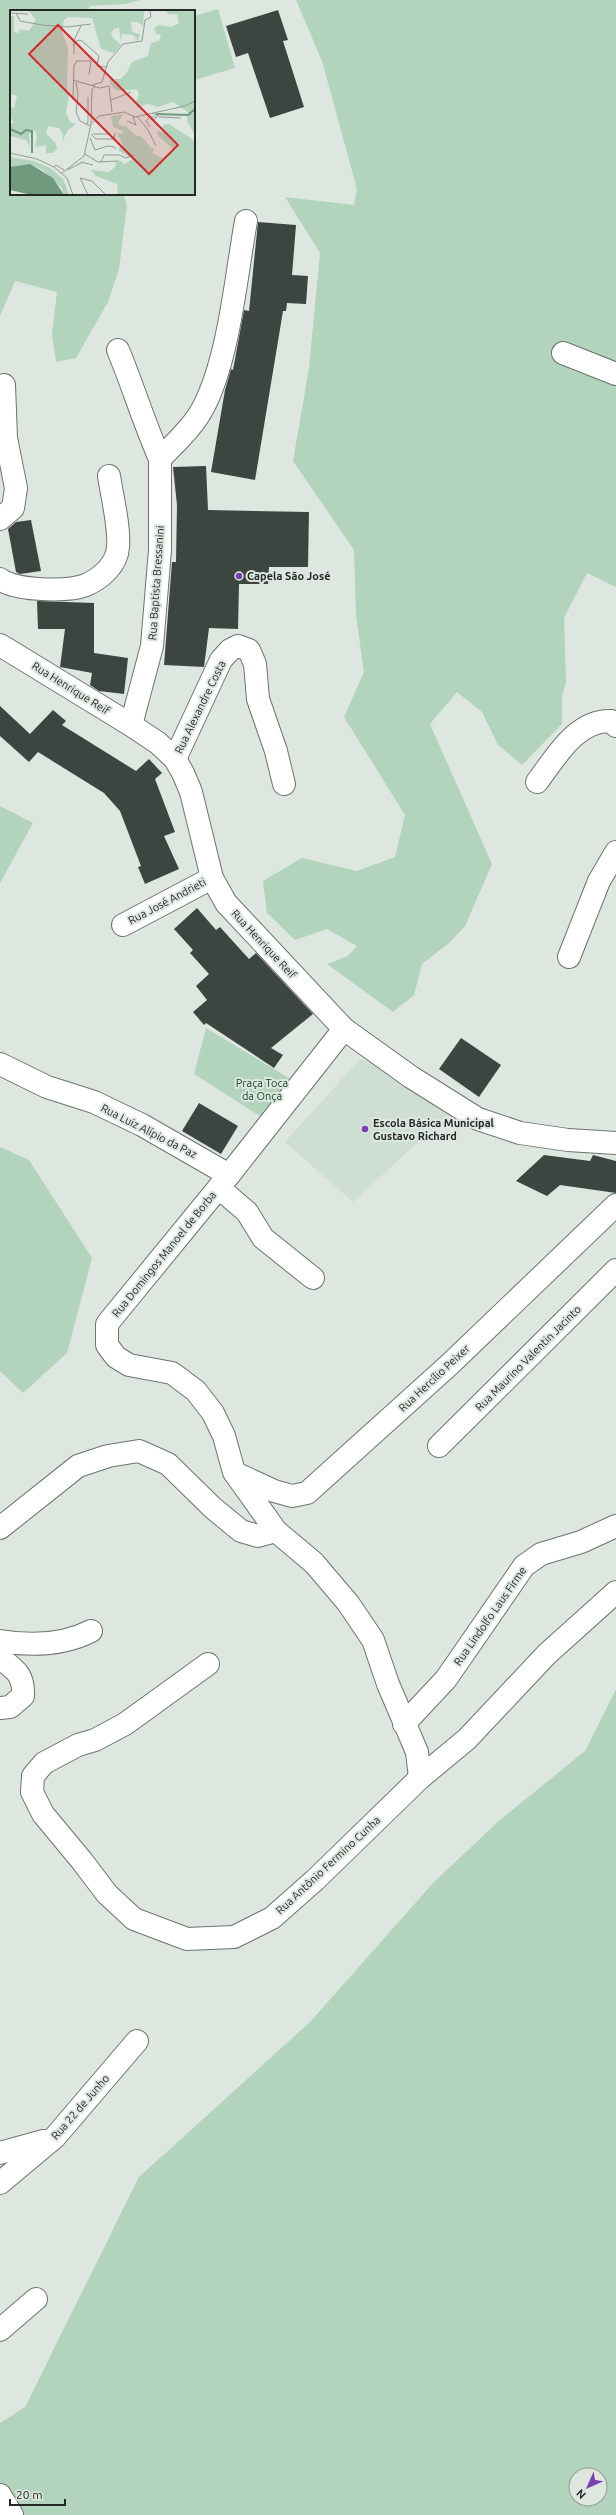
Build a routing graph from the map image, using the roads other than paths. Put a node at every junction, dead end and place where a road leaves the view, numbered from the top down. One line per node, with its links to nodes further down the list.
1 (246, 221): 6 (street)
2 (118, 350): 6 (street)
3 (563, 353): 4 (street)
4 (616, 374)
5 (4, 386): 8 (street)
6 (160, 459): 11 (street, Rua Baptista Bressanini)
7 (109, 476): 9 (street)
8 (0, 519)
9 (0, 579)
10 (0, 645): 11 (street, Rua Henrique Reif)
11 (131, 725): 13 (street, Rua Henrique Reif)
12 (616, 726): 14 (street)
13 (175, 759): 15 (street, Rua Alexandre Costa); 17 (street, Rua Henrique Reif)
14 (537, 782)
15 (284, 784)
16 (616, 852): 19 (street)
17 (212, 878): 18 (street, Rua José Andrieti); 20 (street, Rua Henrique Reif)
18 (123, 925)
19 (569, 957)
20 (344, 1029): 22 (street, Rua Henrique Reif); 23 (street, Rua Domingos Manoel de Borba)
21 (0, 1064): 23 (street, Rua Luiz Alípio da Paz)
22 (616, 1143)
23 (224, 1182): 26 (street, Rua Luiz Alípio da Paz); 28 (street, Rua Domingos Manoel de Borba)
24 (616, 1206): 28 (street, Rua Hercílio Peixer)
25 (616, 1270): 27 (street, Rua Maurino Valentin Jacinto)
26 (313, 1278)
27 (439, 1446)
28 (234, 1472): 31 (street, Rua Domingos Manoel de Borba)
29 (616, 1526): 38 (street, Rua Lindolfo Laus Firme)
30 (0, 1528): 31 (street)
31 (276, 1531): 38 (street, Rua Domingos Manoel de Borba)
32 (616, 1592): 39 (street, Rua Antônio Fermino Cunha)
33 (91, 1632): 34 (street)
34 (0, 1641)
35 (0, 1658): 37 (street)
36 (208, 1664): 39 (street, Rua Antônio Fermino Cunha)
37 (0, 1708)
38 (404, 1724): 39 (street, Rua Domingos Manoel de Borba)
39 (420, 1778)
40 (137, 2041): 41 (street, Rua 22 de Junho)
41 (55, 2136): 42 (street); 43 (street, Rua 22 de Junho)
42 (0, 2153)
43 (0, 2183)
44 (36, 2299): 45 (street)
45 (0, 2330)
46 (0, 2496): 47 (street)
47 (12, 2515)

